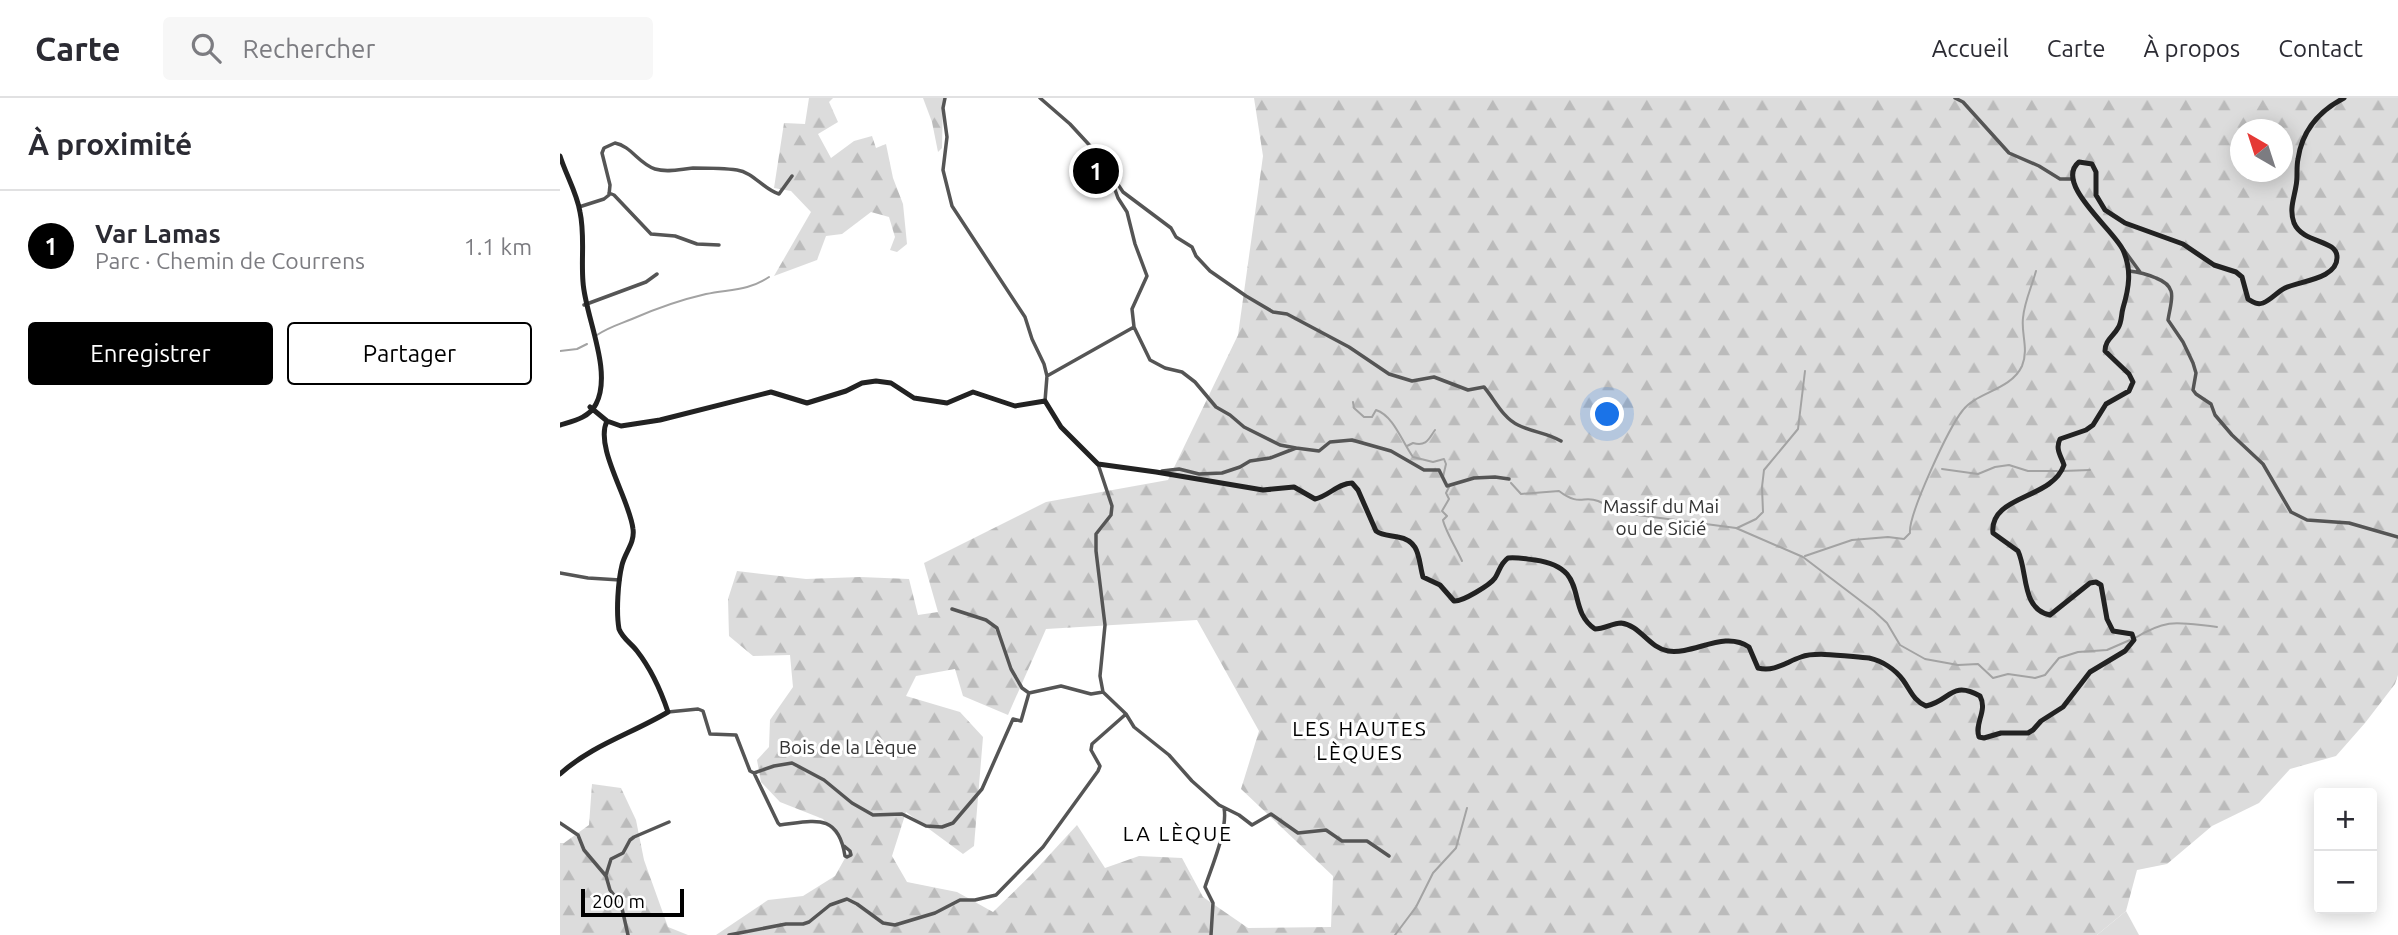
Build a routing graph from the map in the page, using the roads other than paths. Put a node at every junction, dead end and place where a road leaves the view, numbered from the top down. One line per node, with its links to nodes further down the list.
1 (945, 98): 19 (street)
2 (1040, 98): 7 (street)
3 (1955, 98): 9 (street)
4 (2344, 98): 9 (street)
5 (560, 158): 11 (street)
6 (560, 167): 11 (street)
7 (1109, 171): 18 (street); 24 (street)
8 (792, 176): 10 (street)
9 (2072, 179): 13 (street)
10 (609, 193): 11 (street); 12 (street)
11 (578, 207): 17 (street)
12 (719, 245)
13 (2122, 248): 14 (street); 15 (street)
14 (2129, 271): 15 (street); 27 (street)
15 (2141, 272): 29 (street)
16 (657, 274): 17 (street)
17 (585, 304): 21 (street)
18 (1133, 327): 19 (street); 25 (street)
19 (1047, 376): 20 (street)
20 (1045, 401): 22 (street); 26 (street)
21 (592, 408): 22 (street); 23 (street)
22 (607, 421): 31 (street)
23 (560, 425)
24 (1561, 441)
25 (1296, 448): 27 (street); 28 (street)
26 (1098, 464): 27 (street); 33 (street)
27 (1156, 472)
28 (1509, 479)
29 (2398, 537)
30 (560, 573): 31 (street)
31 (621, 580): 35 (street)
32 (952, 609): 34 (street)
33 (1103, 692): 34 (street); 36 (street)
34 (1029, 693): 37 (street)
35 (668, 712): 37 (street); 38 (street)
36 (1126, 714): 39 (street); 46 (street)
37 (754, 773): 42 (street)
38 (560, 774)
39 (1224, 808): 43 (street); 47 (street)
40 (560, 822): 44 (street)
41 (669, 822): 44 (street)
42 (844, 846)
43 (1389, 856)
44 (606, 876): 45 (street)
45 (628, 935)
46 (729, 935)
47 (1210, 935)

